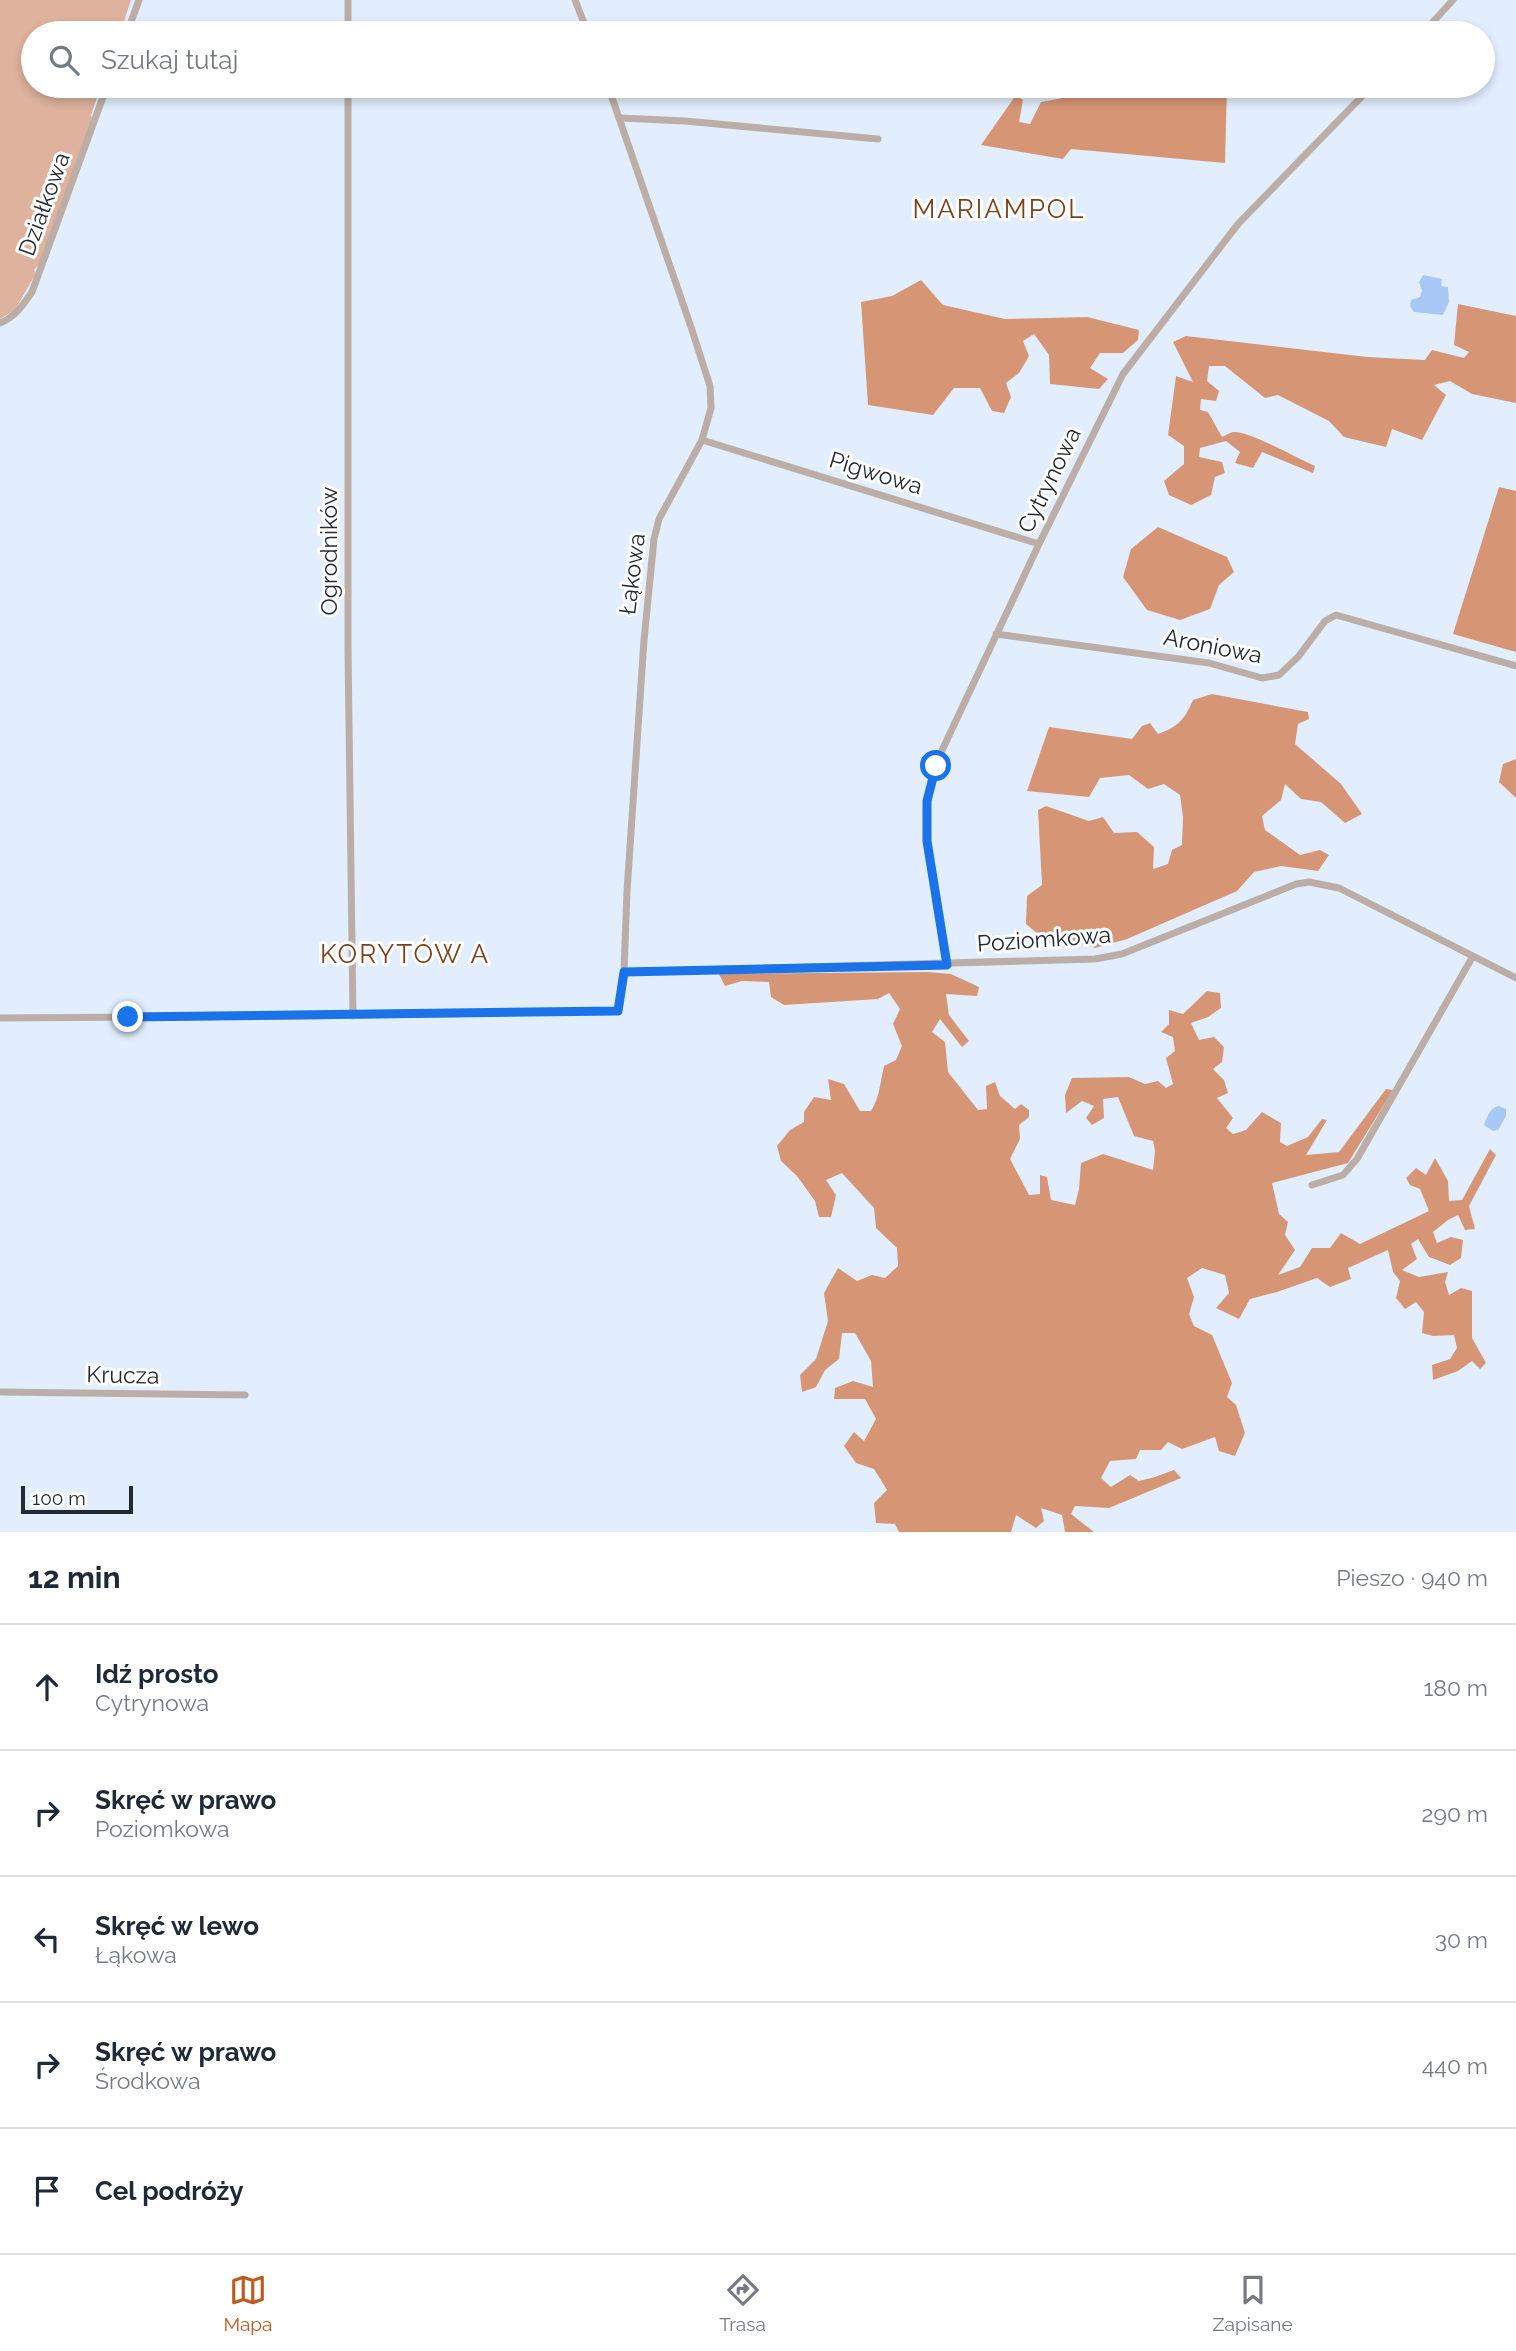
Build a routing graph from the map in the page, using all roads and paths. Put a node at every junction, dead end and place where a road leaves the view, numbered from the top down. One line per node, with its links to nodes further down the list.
1 (139, 0): 5 (street)
2 (348, 0): 6 (street)
3 (575, 0): 7 (street)
4 (1453, 0): 8 (street)
5 (131, 21)
6 (348, 21)
7 (583, 21)
8 (1434, 21)
9 (103, 98): 15 (street, Działkowa)
10 (348, 98): 24 (street, Ogrodników)
11 (612, 98): 13 (street, Łąkowa)
12 (1360, 98): 17 (street, Cytrynowa)
13 (620, 118): 14 (street); 16 (street, Łąkowa)
14 (878, 139)
15 (0, 323)
16 (702, 440): 17 (street, Pigwowa); 22 (street, Łąkowa)
17 (1039, 544): 18 (street, Cytrynowa)
18 (996, 634): 19 (street, Aroniowa); 21 (street, Cytrynowa)
19 (1516, 666)
20 (1473, 956): 21 (street, Poziomkowa); 23 (street, Poziomkowa); 26 (street)
21 (947, 965): 22 (street, Poziomkowa)
22 (624, 972): 24 (street, Łąkowa)
23 (1516, 978)
24 (353, 1016): 25 (street)
25 (0, 1017)
26 (1312, 1185)
27 (0, 1392): 28 (street, Krucza)
28 (245, 1395)

